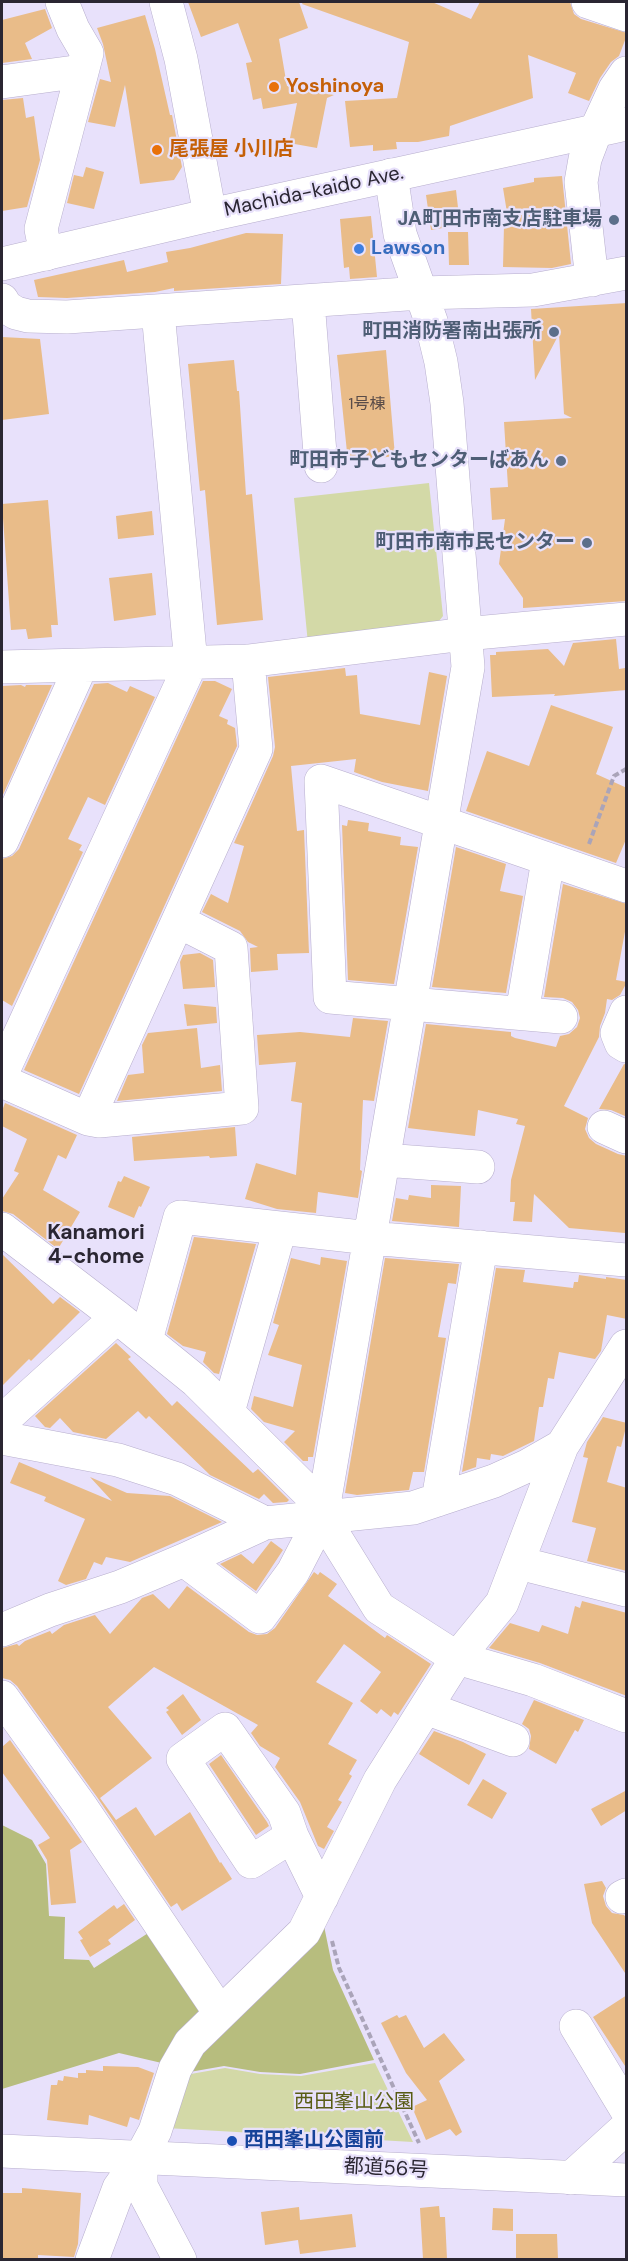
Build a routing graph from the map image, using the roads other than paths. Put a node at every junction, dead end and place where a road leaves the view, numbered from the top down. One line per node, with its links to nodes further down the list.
1 (62, 2): 5 (street)
2 (166, 2): 10 (street)
3 (588, 2): 4 (street)
4 (627, 15)
5 (82, 71): 7 (street); 11 (street)
6 (627, 73): 8 (street)
7 (2, 82)
8 (611, 127): 9 (street, Machida-kaido Ave.); 14 (street)
9 (392, 175): 10 (street, Machida-kaido Ave.); 15 (street)
10 (210, 215): 11 (street, Machida-kaido Ave.)
11 (46, 254): 12 (street, Machida-kaido Ave.)
12 (2, 264)
13 (627, 273): 14 (street)
14 (592, 280): 15 (street)
15 (421, 292): 17 (street); 21 (street)
16 (2, 300): 18 (street)
17 (308, 301): 18 (street); 19 (street)
18 (158, 312): 23 (street)
19 (321, 466)
20 (627, 619): 21 (street)
21 (465, 634): 22 (street); 26 (street)
22 (248, 661): 23 (street); 30 (street)
23 (191, 663): 24 (street); 36 (street)
24 (81, 666): 25 (street); 27 (street)
25 (2, 667)
26 (441, 823): 28 (street); 31 (street); 31 (street)
27 (2, 841)
28 (548, 860): 29 (street); 33 (street)
29 (627, 886)
30 (178, 921): 38 (street); 38 (street)
31 (410, 1005): 33 (street); 39 (street)
32 (627, 1012): 35 (street)
33 (522, 1013): 34 (street)
34 (561, 1017)
35 (627, 1046)
36 (2, 1074)
37 (2, 1081): 38 (street)
38 (88, 1119)
39 (384, 1160): 40 (street); 43 (street)
40 (478, 1167)
41 (2, 1229): 46 (street)
42 (280, 1229): 43 (street); 47 (street); 49 (street)
43 (370, 1238): 44 (street); 54 (street)
44 (481, 1247): 45 (street); 53 (street)
45 (627, 1260)
46 (117, 1317): 47 (street); 50 (street)
47 (146, 1340): 49 (street)
48 (627, 1346): 52 (street)
49 (228, 1412): 54 (street)
50 (2, 1421)
51 (2, 1438): 55 (street)
52 (562, 1446): 53 (street); 57 (street)
53 (438, 1500): 54 (street)
54 (323, 1511): 55 (street); 56 (street); 60 (street)
55 (265, 1523): 56 (street)
56 (184, 1560): 59 (street)
57 (519, 1563): 58 (street); 60 (street)
58 (627, 1590)
59 (2, 1630)
60 (457, 1658): 62 (street); 63 (street)
61 (2, 1697): 67 (street)
62 (426, 1708): 64 (street); 66 (street)
63 (627, 1716)
64 (513, 1740)
65 (292, 1836): 66 (street)
66 (322, 1898): 67 (street)
67 (220, 2013): 72 (street)
68 (576, 2026): 69 (street)
69 (627, 2109)
70 (627, 2128): 73 (street)
71 (2, 2151): 72 (street, 都道56号)
72 (141, 2157): 73 (street, 都道56号); 75 (street); 76 (street)
73 (571, 2178): 74 (street, 都道56号)
74 (627, 2180)
75 (92, 2259)
76 (180, 2259)

